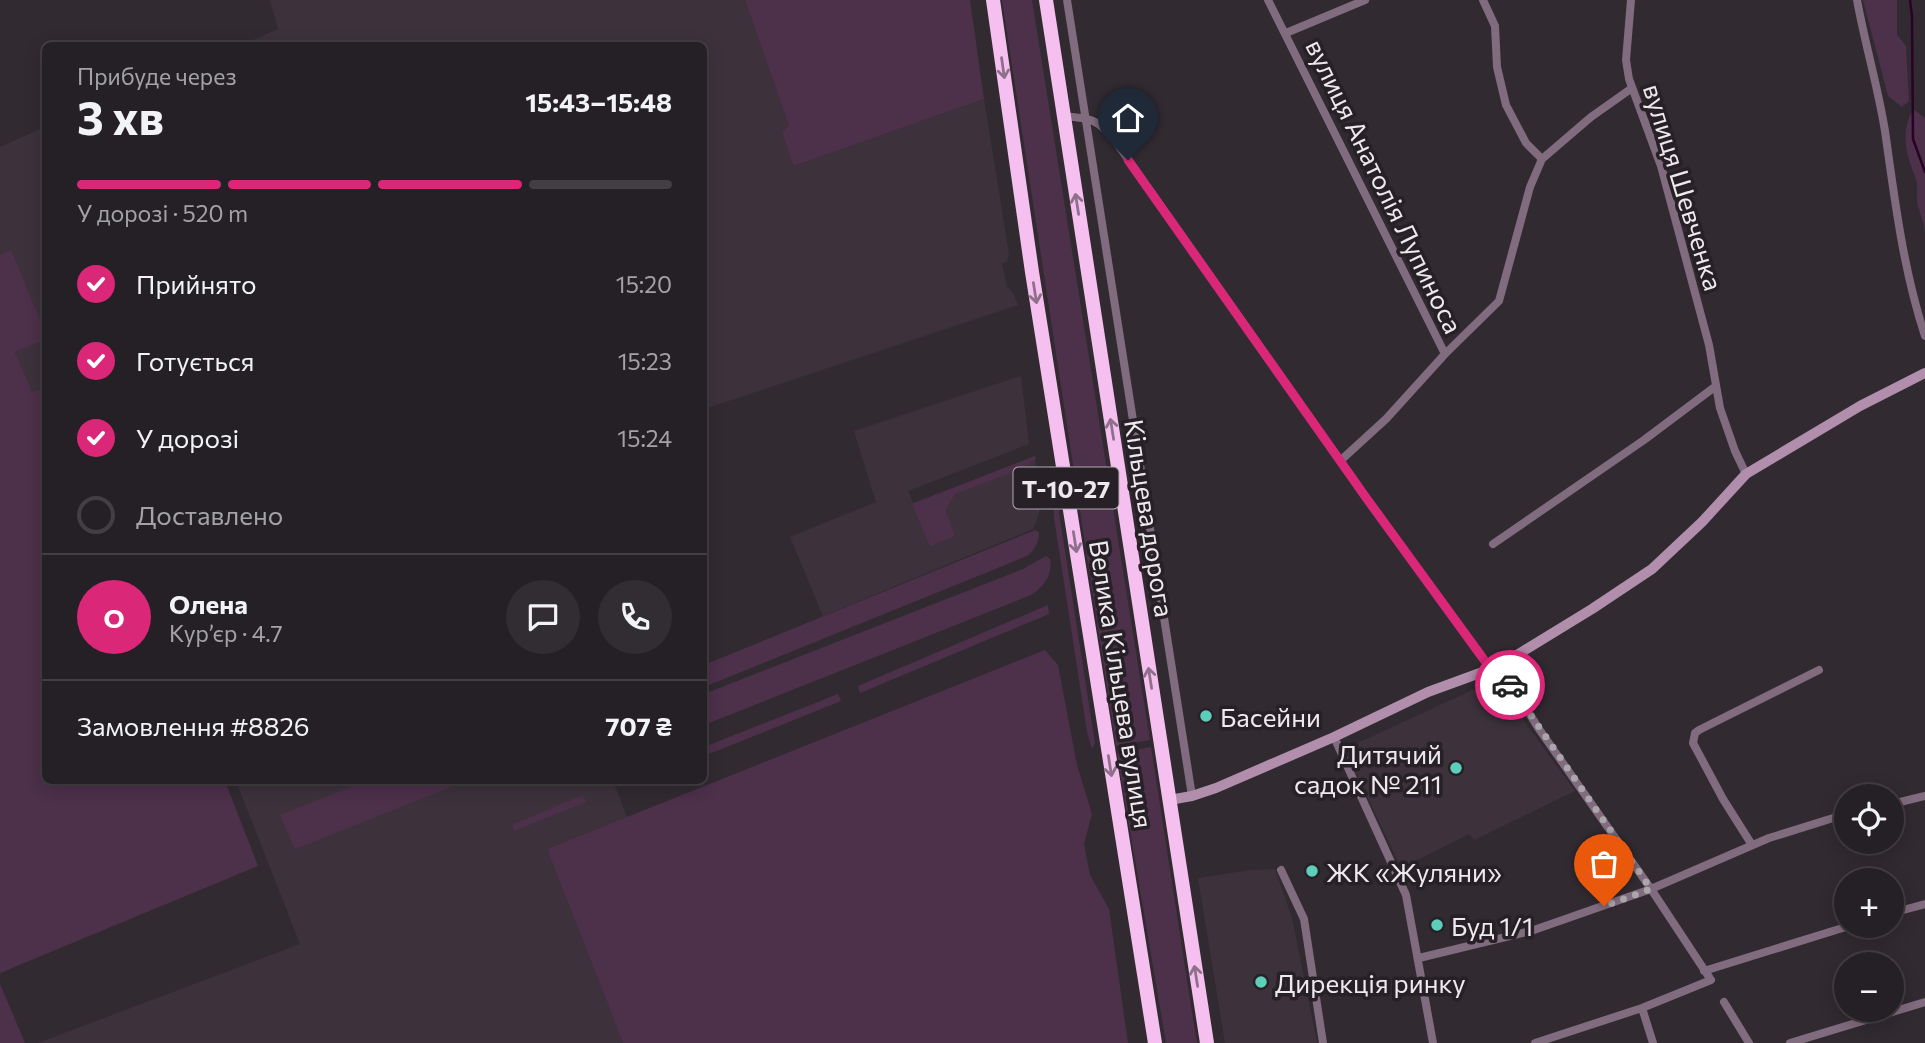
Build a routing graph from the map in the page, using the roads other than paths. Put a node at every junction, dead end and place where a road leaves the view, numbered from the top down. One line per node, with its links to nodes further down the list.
1 (993, 0): 40 (highway, Велика Кільцева вулиця / Т-10-27, one-way to 40)
2 (1046, 0): 11 (highway, Кільцева дорога / Т-10-27)
3 (1068, 0): 12 (street)
4 (1268, 0): 9 (street, вулиця Анатолія Лупиноса)
5 (1365, 0): 9 (street)
6 (1483, 0): 13 (street)
7 (1631, 0): 10 (street, вулиця Шевченка)
8 (1857, 0): 14 (street)
9 (1286, 33): 15 (street, вулиця Анатолія Лупиноса)
10 (1632, 88): 13 (street); 17 (street, вулиця Шевченка)
11 (1063, 116): 12 (street); 26 (highway, Кільцева дорога / Т-10-27, one-way to 11)
12 (1087, 118): 18 (street); 24 (street)
13 (1542, 159): 15 (street)
14 (1925, 337)
15 (1445, 354): 18 (street)
16 (1925, 373): 19 (street)
17 (1716, 386): 19 (street, вулиця Шевченка); 20 (street)
18 (1340, 461): 21 (street)
19 (1746, 474): 21 (street)
20 (1493, 544)
21 (1494, 667): 23 (street); 31 (street)
22 (1819, 670): 29 (street)
23 (1334, 737): 24 (street); 35 (street)
24 (1192, 796): 26 (street)
25 (1925, 796): 27 (street)
26 (1170, 800): 41 (highway, Кільцева дорога / Т-10-27, one-way to 26)
27 (1904, 801)
28 (1834, 817): 29 (street)
29 (1752, 845): 31 (street)
30 (1281, 870): 42 (street)
31 (1651, 889): 35 (street); 36 (street)
32 (1925, 904): 33 (street)
33 (1904, 910)
34 (1834, 931): 36 (street)
35 (1419, 958): 43 (street)
36 (1704, 971): 39 (street)
37 (1724, 1002): 46 (street)
38 (1925, 1002): 47 (street)
39 (1642, 1008): 44 (street); 45 (street)
40 (1155, 1043)
41 (1207, 1043)
42 (1323, 1043)
43 (1433, 1043)
44 (1535, 1043)
45 (1653, 1043)
46 (1749, 1043)
47 (1790, 1043)

